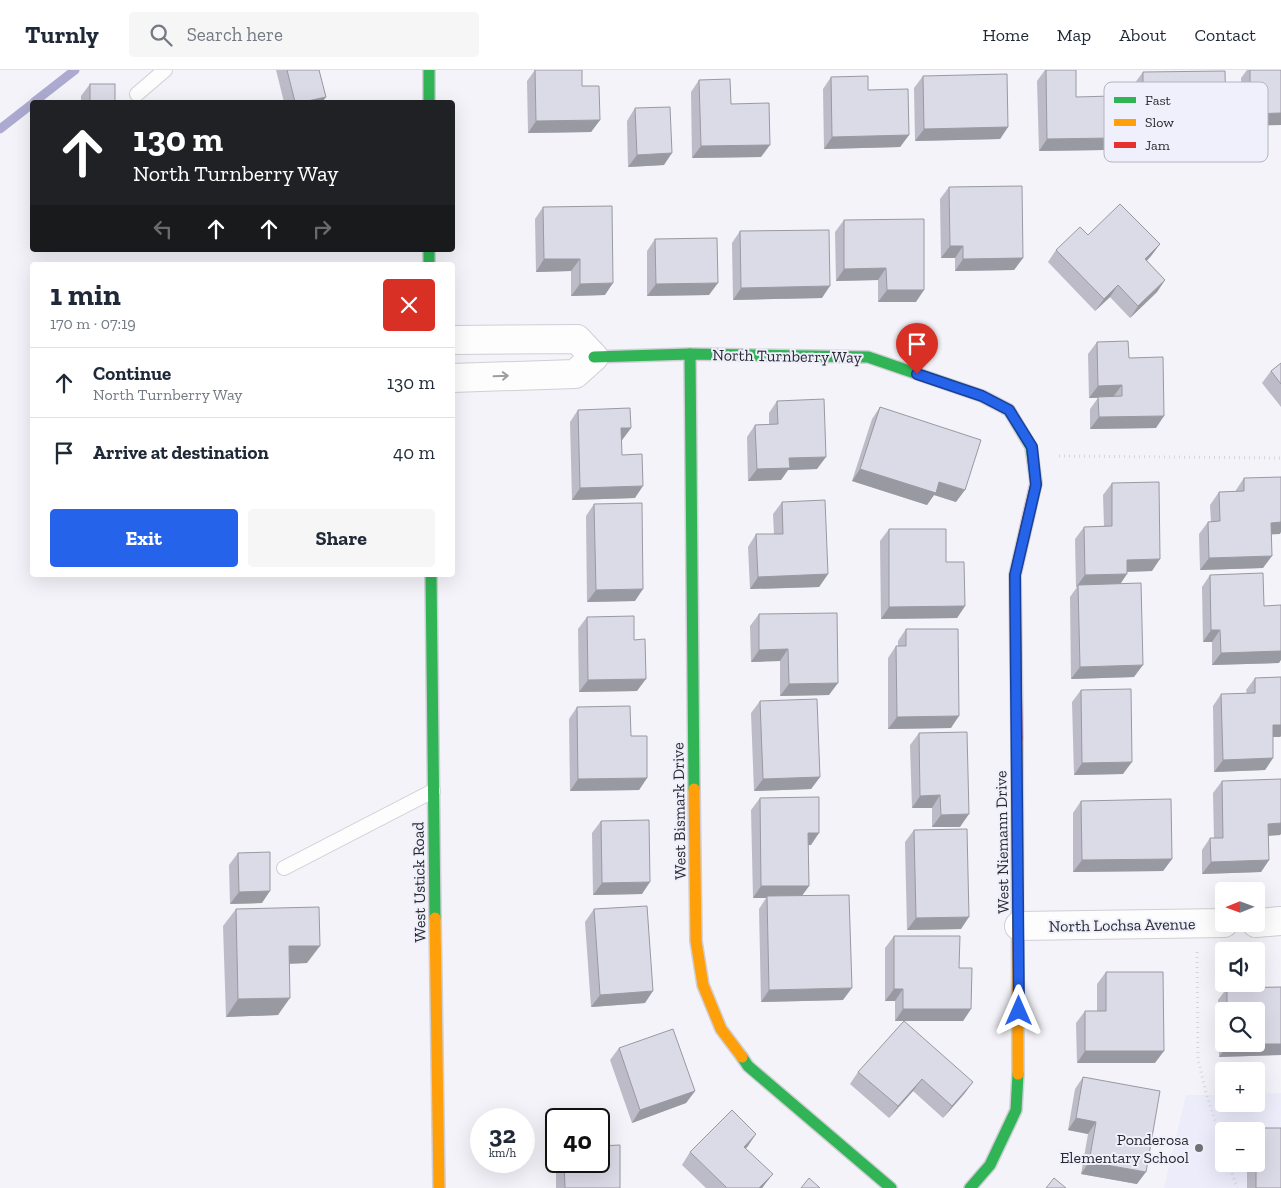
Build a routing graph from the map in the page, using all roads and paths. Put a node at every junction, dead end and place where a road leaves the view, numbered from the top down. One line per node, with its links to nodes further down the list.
1 (165, 70): 3 (lane)
2 (429, 70): 4 (street)
3 (137, 94)
4 (429, 100)
5 (455, 340): 7 (street)
6 (690, 354): 7 (street, North Turnberry Way); 9 (street, North Turnberry Way); 23 (street, West Bismark Drive)
7 (594, 357): 8 (street, one-way to 7)
8 (455, 378)
9 (1032, 452): 10 (path); 11 (street, North Turnberry Way)
10 (1281, 458)
11 (1036, 485): 18 (street, West Niemann Drive)
12 (431, 577): 13 (street, West Ustick Road)
13 (434, 791): 14 (lane); 22 (street, West Ustick Road)
14 (284, 868)
15 (1281, 921): 16 (street)
16 (1265, 922)
17 (1215, 923): 18 (street, North Lochsa Avenue)
18 (1019, 926): 24 (street, West Niemann Drive)
19 (1197, 952): 20 (path)
20 (1216, 1122)
21 (1232, 1172): 25 (path)
22 (440, 1188)
23 (891, 1188)
24 (970, 1188)
25 (1237, 1188)

